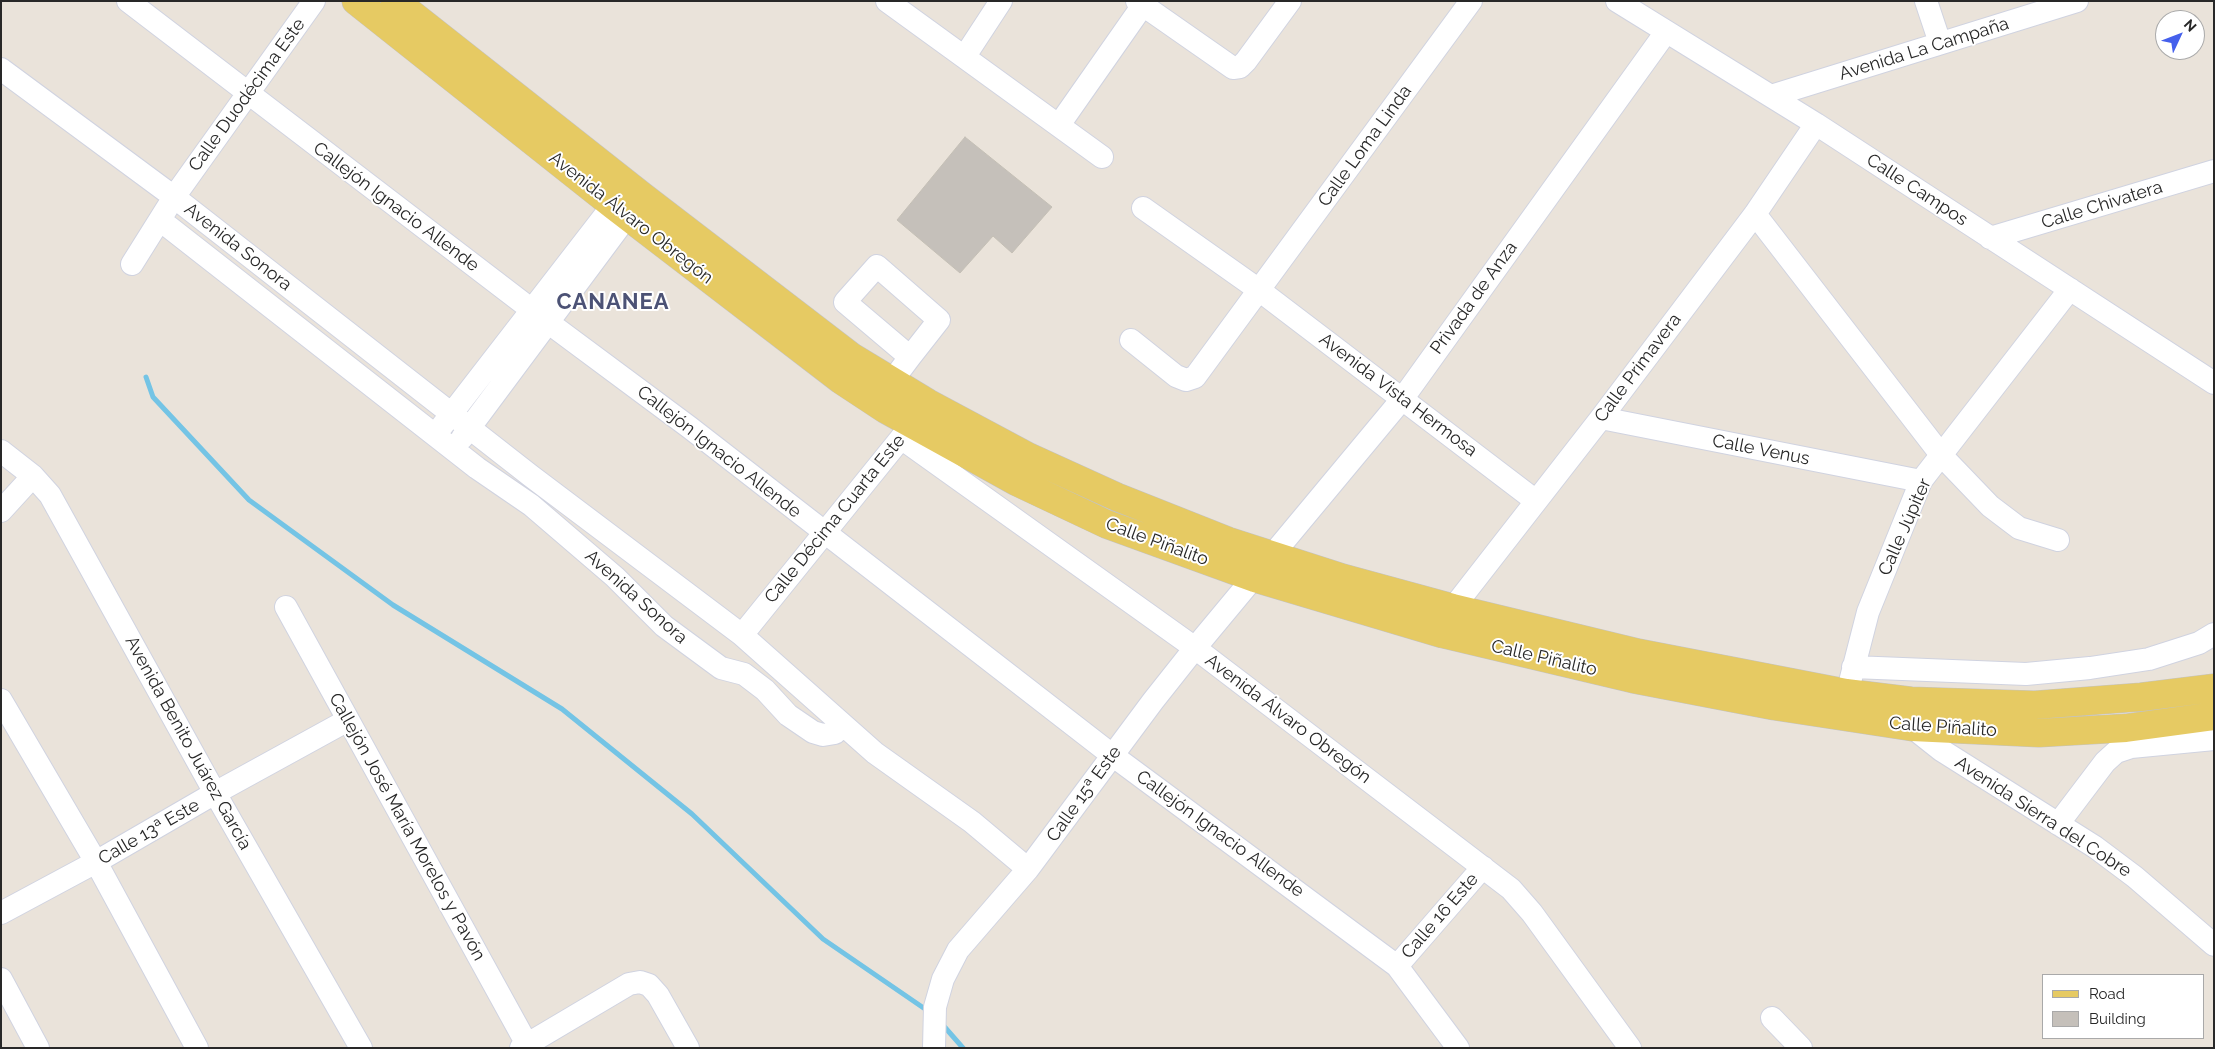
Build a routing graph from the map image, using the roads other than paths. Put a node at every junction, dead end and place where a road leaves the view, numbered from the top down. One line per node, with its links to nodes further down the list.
1 (128, 1): 17 (street, Callejón Ignacio Allende)
2 (314, 1): 17 (street, Calle Duodécima Este)
3 (356, 1): 24 (main road, Avenida Álvaro Obregón)
4 (395, 1): 24 (main road, Avenida Álvaro Obregón)
5 (888, 1): 15 (street)
6 (1001, 1): 15 (street)
7 (1290, 1): 12 (street)
8 (1471, 1): 31 (street, Calle Loma Linda)
9 (1617, 1): 13 (street, Calle Campos)
10 (1926, 1): 14 (street)
11 (2077, 1): 14 (street, Avenida La Campaña)
12 (1140, 3): 20 (street)
13 (1666, 32): 18 (street, Calle Campos); 37 (street, Privada de Anza)
14 (1940, 43): 18 (street, Avenida La Campaña)
15 (965, 56): 20 (street)
16 (1, 69): 23 (street, Avenida Sonora)
17 (248, 94): 23 (street, Calle Duodécima Este); 32 (street, Callejón Ignacio Allende)
18 (1771, 96): 19 (street, Calle Campos)
19 (1816, 124): 26 (street, Calle Primavera); 28 (street, Calle Campos)
20 (1059, 125): 21 (street)
21 (1102, 157)
22 (2214, 171): 28 (street, Calle Chivatera)
23 (174, 197): 27 (street, Calle Duodécima Este); 38 (street, Avenida Sonora)
24 (628, 201): 32 (street); 35 (main road, Avenida Álvaro Obregón); 40 (main road, Avenida Álvaro Obregón)
25 (1142, 208): 31 (street, Avenida Vista Hermosa)
26 (1755, 214): 39 (street, Calle Primavera); 45 (street)
27 (160, 220): 29 (street, Calle Duodécima Este); 42 (street, Avenida Sonora)
28 (1990, 238): 30 (street, Calle Campos)
29 (132, 264)
30 (2070, 289): 36 (street, Calle Campos); 45 (street, Calle Júpiter)
31 (1259, 290): 33 (street, Calle Loma Linda); 37 (street, Avenida Vista Hermosa)
32 (540, 316): 38 (street); 41 (street); 50 (street, Callejón Ignacio Allende)
33 (1130, 340)
34 (910, 357): 35 (street)
35 (892, 381): 40 (main road, Avenida Álvaro Obregón)
36 (2214, 383)
37 (1403, 398): 48 (street, Avenida Vista Hermosa); 52 (street, Privada de Anza)
38 (452, 414): 41 (street, Avenida Sonora); 42 (street)
39 (1601, 418): 47 (street, Calle Venus); 48 (street, Calle Primavera)
40 (914, 422): 50 (street, Calle Décima Cuarta Este); 52 (main road, Calle Piñalito); 53 (main road, Calle Piñalito); 58 (street, Avenida Álvaro Obregón)
41 (470, 427): 43 (street); 57 (street, Avenida Sonora)
42 (435, 434): 43 (street, Avenida Sonora)
43 (454, 449): 65 (street, Avenida Sonora)
44 (1, 451): 46 (street, Avenida Benito Juárez García)
45 (1942, 456): 47 (street, Calle Júpiter); 51 (street)
46 (33, 476): 49 (street); 68 (street, Avenida Benito Juárez García)
47 (1921, 482): 60 (street, Calle Júpiter)
48 (1536, 501): 55 (street, Calle Primavera)
49 (1, 511)
50 (824, 533): 57 (street, Calle Décima Cuarta Este); 67 (street, Callejón Ignacio Allende)
51 (2058, 540)
52 (1273, 556): 53 (street, Calle 15ª Este); 55 (main road, Calle Piñalito)
53 (1255, 578): 58 (street, Calle 15ª Este); 60 (main road, Calle Piñalito)
54 (286, 607): 64 (street, Callejón José María Morelos y Pavón)
55 (1453, 608): 60 (main road, Calle Piñalito)
56 (2214, 634): 60 (street)
57 (742, 635): 65 (street)
58 (1195, 648): 67 (street, Calle 15ª Este); 71 (street, Avenida Álvaro Obregón)
59 (2214, 688): 62 (main road, Calle Piñalito)
60 (1847, 692): 62 (main road, Calle Piñalito)
61 (1, 700): 70 (street)
62 (1912, 714): 63 (main road, Calle Piñalito); 69 (street, Avenida Sierra del Cobre)
63 (2214, 716)
64 (348, 720): 68 (street, Calle 13ª Este); 78 (street, Callejón José María Morelos y Pavón)
65 (842, 724): 72 (street)
66 (2214, 738): 69 (street)
67 (1112, 755): 72 (street, Calle 15ª Este); 75 (street, Callejón Ignacio Allende)
68 (215, 793): 70 (street, Calle 13ª Este); 81 (street, Avenida Benito Juárez García)
69 (2058, 824): 74 (street, Avenida Sierra del Cobre)
70 (96, 862): 73 (street, Calle 13ª Este); 80 (street)
71 (1483, 867): 75 (street, Calle 16 Este); 85 (street, Avenida Álvaro Obregón)
72 (1028, 870): 83 (street, Calle 15ª Este)
73 (1, 913)
74 (2214, 944)
75 (1397, 966): 84 (street, Callejón Ignacio Allende)
76 (1, 979): 79 (street)
77 (1772, 1018): 86 (street)
78 (525, 1047): 82 (street)
79 (38, 1048)
80 (197, 1048)
81 (361, 1048)
82 (688, 1048)
83 (934, 1048)
84 (1458, 1048)
85 (1630, 1048)
86 (1801, 1048)

